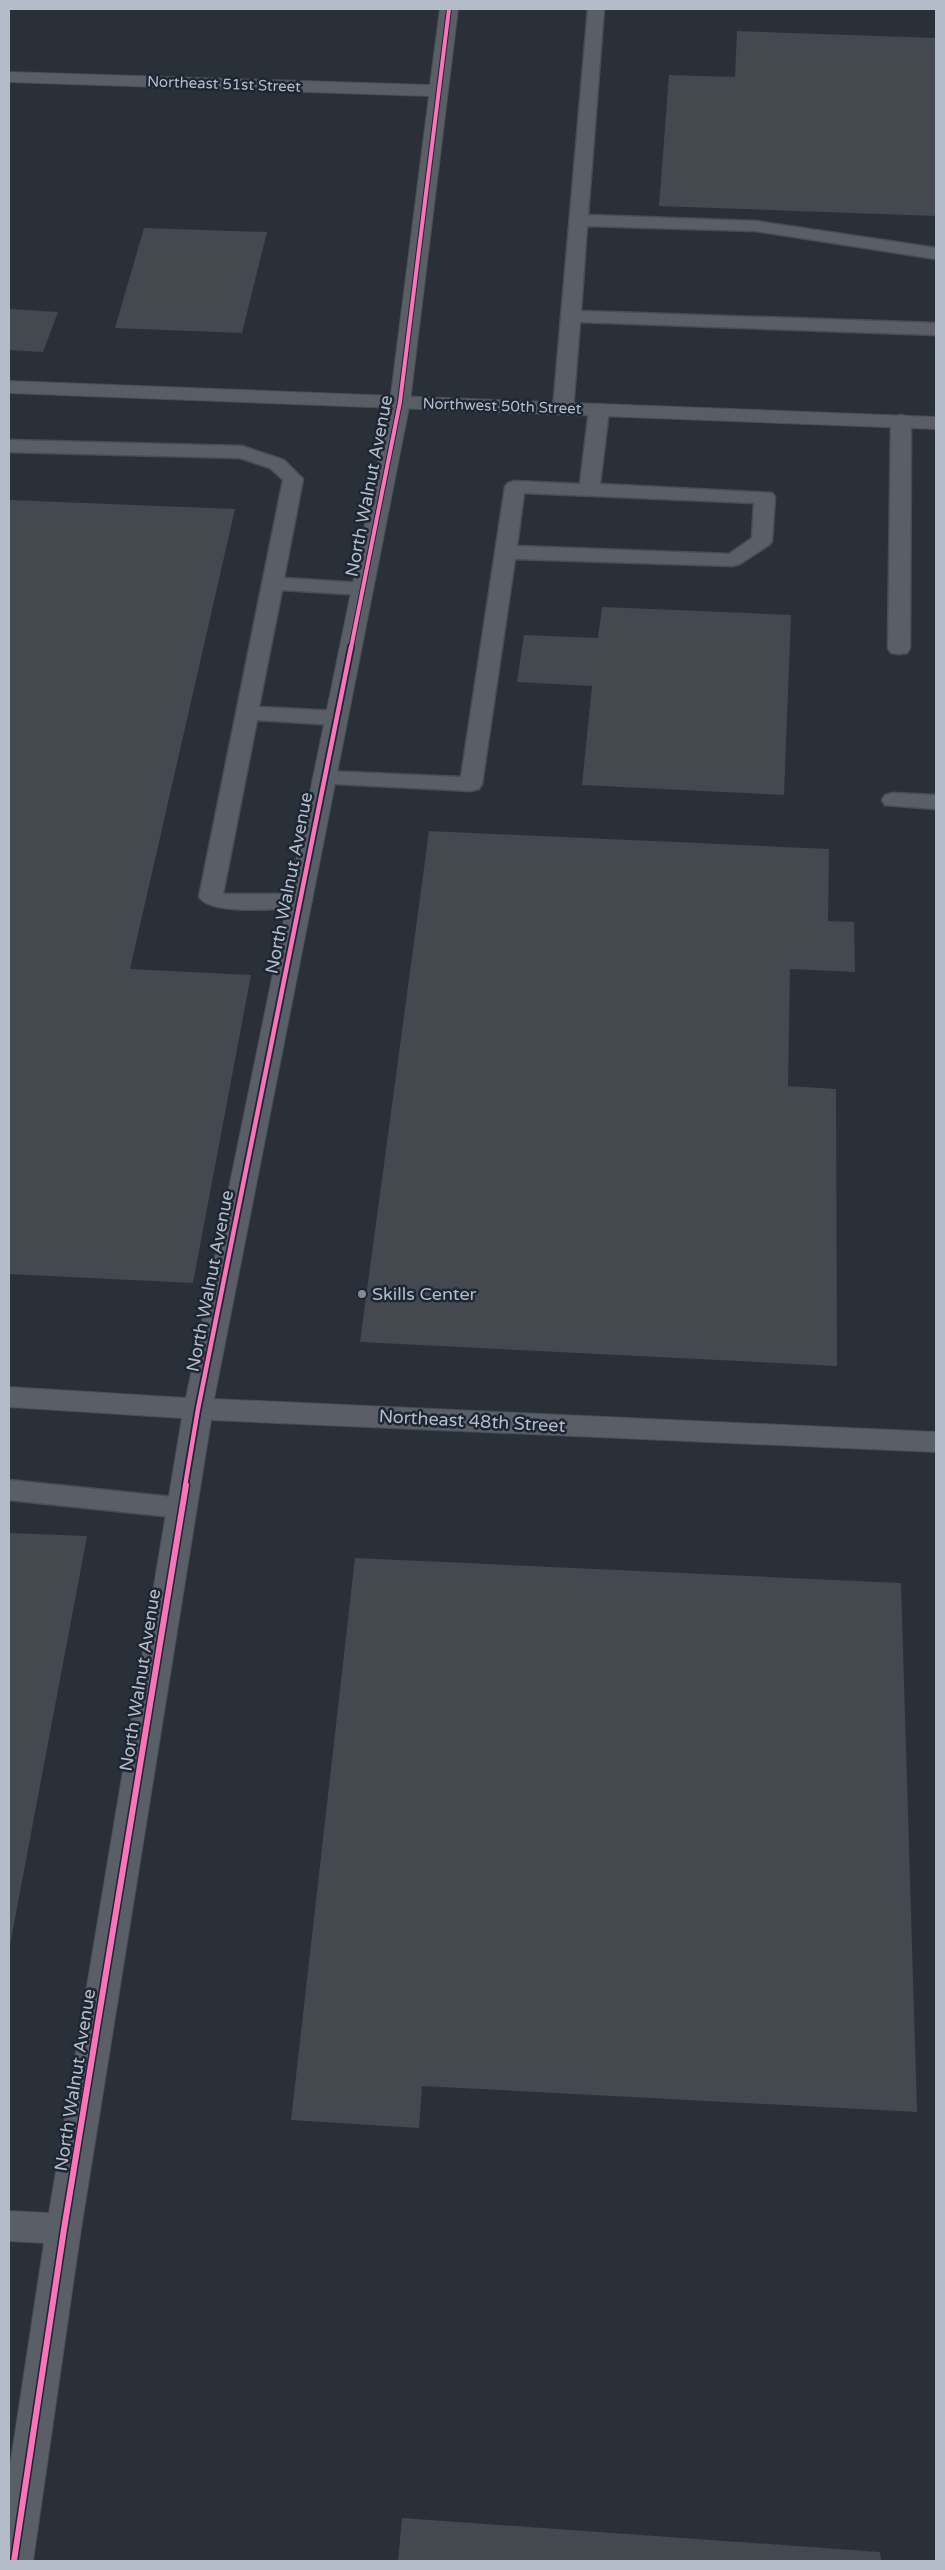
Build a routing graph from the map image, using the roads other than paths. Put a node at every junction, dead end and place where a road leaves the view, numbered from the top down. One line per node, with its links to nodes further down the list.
1 (449, 9): 4 (street, North Walnut Avenue)
2 (596, 9): 5 (lane)
3 (9, 77): 4 (street, Northeast 51st Street)
4 (440, 91): 10 (street, North Walnut Avenue)
5 (578, 220): 6 (lane); 7 (lane)
6 (936, 254)
7 (570, 316): 8 (lane); 11 (lane)
8 (936, 329)
9 (9, 387): 10 (main road, Northwest 50th Street)
10 (400, 402): 11 (main road, Northwest 50th Street); 19 (street, North Walnut Avenue)
11 (563, 409): 12 (main road, Northwest 50th Street)
12 (599, 410): 13 (main road, Northwest 50th Street); 16 (lane)
13 (901, 421): 14 (main road, Northwest 50th Street); 20 (lane)
14 (936, 423)
15 (9, 446): 18 (lane)
16 (589, 490): 17 (lane); 17 (lane)
17 (505, 552): 23 (lane)
18 (272, 583): 19 (lane); 21 (lane)
19 (362, 589): 22 (street, North Walnut Avenue)
20 (899, 648)
21 (246, 714): 22 (lane); 26 (lane)
22 (336, 718): 23 (street, North Walnut Avenue)
23 (324, 778): 26 (street, North Walnut Avenue)
24 (894, 800): 25 (lane)
25 (936, 802)
26 (300, 900): 28 (street, North Walnut Avenue)
27 (9, 1397): 28 (street, Northeast 48th Street)
28 (198, 1409): 29 (street, Northeast 48th Street); 31 (street, North Walnut Avenue)
29 (936, 1442)
30 (9, 1490): 31 (lane)
31 (182, 1508): 33 (street, North Walnut Avenue)
32 (9, 2226): 33 (street)
33 (64, 2230): 34 (street, North Walnut Avenue)
34 (14, 2561)

